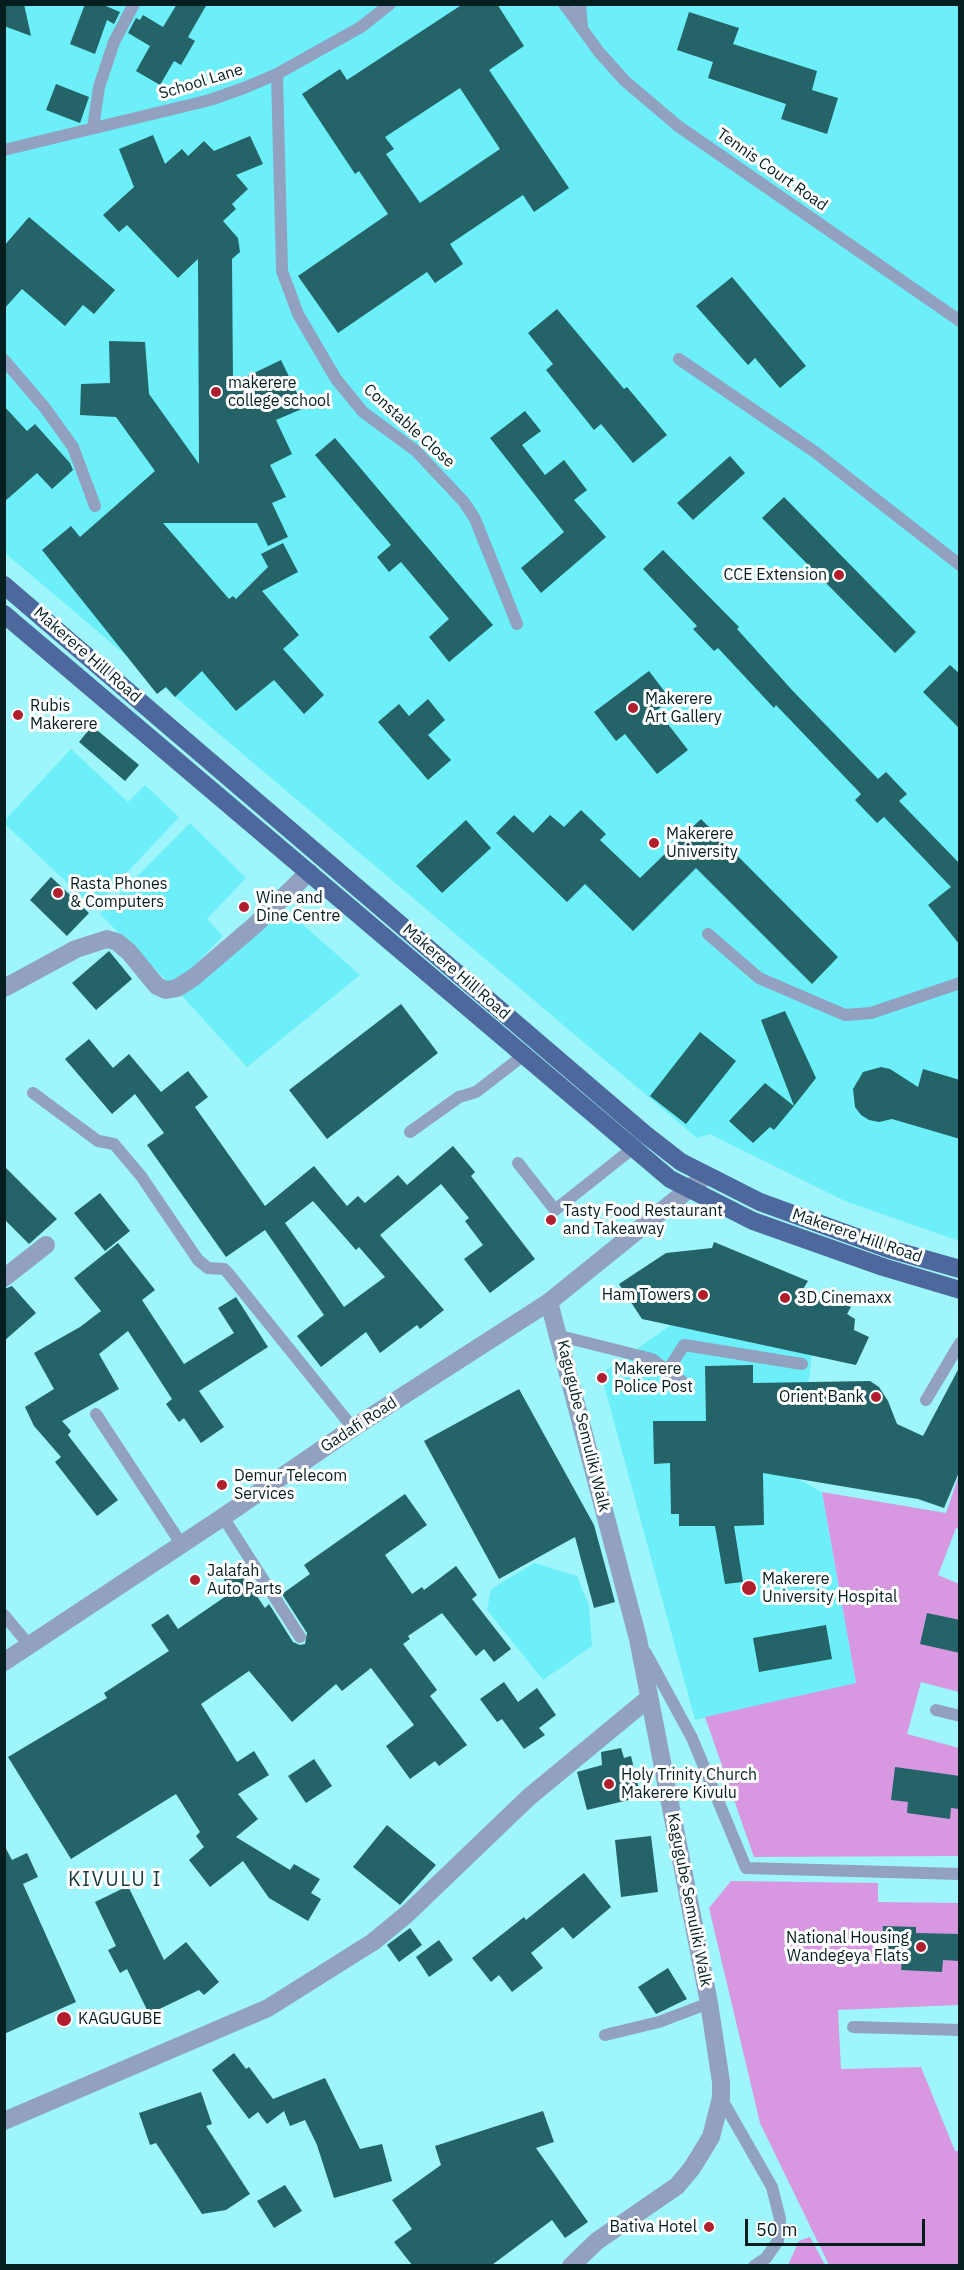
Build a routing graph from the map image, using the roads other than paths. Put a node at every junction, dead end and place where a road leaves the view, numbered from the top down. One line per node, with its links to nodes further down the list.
1 (134, 4): 7 (lane)
2 (390, 4): 6 (lane, School Lane)
3 (564, 4): 5 (lane, Tennis Court Road)
4 (580, 4): 5 (lane, Tennis Court Road)
5 (582, 27): 9 (lane, Tennis Court Road)
6 (277, 74): 7 (lane, School Lane); 16 (lane, Constable Close)
7 (93, 128): 8 (lane, School Lane)
8 (4, 150)
9 (960, 321)
10 (679, 359): 13 (lane)
11 (4, 360): 12 (lane)
12 (95, 506)
13 (960, 565)
14 (4, 585): 26 (main road, Makerere Hill Road)
15 (4, 614): 17 (main road, Makerere Hill Road)
16 (517, 624)
17 (309, 872): 20 (street); 21 (main road, Makerere Hill Road)
18 (708, 934): 19 (lane)
19 (960, 983)
20 (4, 988)
21 (524, 1055): 23 (lane); 24 (main road, Makerere Hill Road)
22 (33, 1093): 40 (lane)
23 (410, 1132)
24 (632, 1149): 25 (lane); 27 (main road, Makerere Hill Road)
25 (518, 1164)
26 (705, 1176): 27 (street, Gadafi Road); 29 (main road, Makerere Hill Road)
27 (689, 1189): 31 (main road, Makerere Hill Road); 32 (street, Gadafi Road)
28 (46, 1245): 30 (street)
29 (960, 1269)
30 (4, 1278)
31 (960, 1290)
32 (549, 1302): 33 (street, Kagugube Semuliki Walk); 40 (street, Gadafi Road)
33 (560, 1336): 36 (lane); 45 (street, Kagugube Semuliki Walk)
34 (960, 1343): 38 (lane)
35 (802, 1364): 36 (lane)
36 (668, 1370): 37 (lane)
37 (687, 1385)
38 (926, 1400)
39 (96, 1414): 42 (lane)
40 (353, 1428): 41 (street, Gadafi Road)
41 (224, 1517): 42 (street, Gadafi Road); 44 (lane)
42 (182, 1545): 46 (street, Gadafi Road)
43 (4, 1615): 46 (lane)
44 (300, 1637)
45 (638, 1639): 48 (street, Kagugube Semuliki Walk); 51 (lane)
46 (29, 1645): 47 (street, Gadafi Road)
47 (4, 1662)
48 (650, 1698): 52 (street, Kagugube Semuliki Walk); 57 (street)
49 (936, 1710): 50 (lane)
50 (960, 1716)
51 (960, 1874)
52 (709, 2003): 55 (lane); 56 (street, Kagugube Semuliki Walk)
53 (853, 2027): 54 (lane)
54 (960, 2030)
55 (605, 2035)
56 (721, 2098): 58 (street, Kagugube Semuliki Walk); 59 (lane)
57 (4, 2121)
58 (571, 2265)
59 (754, 2265)

